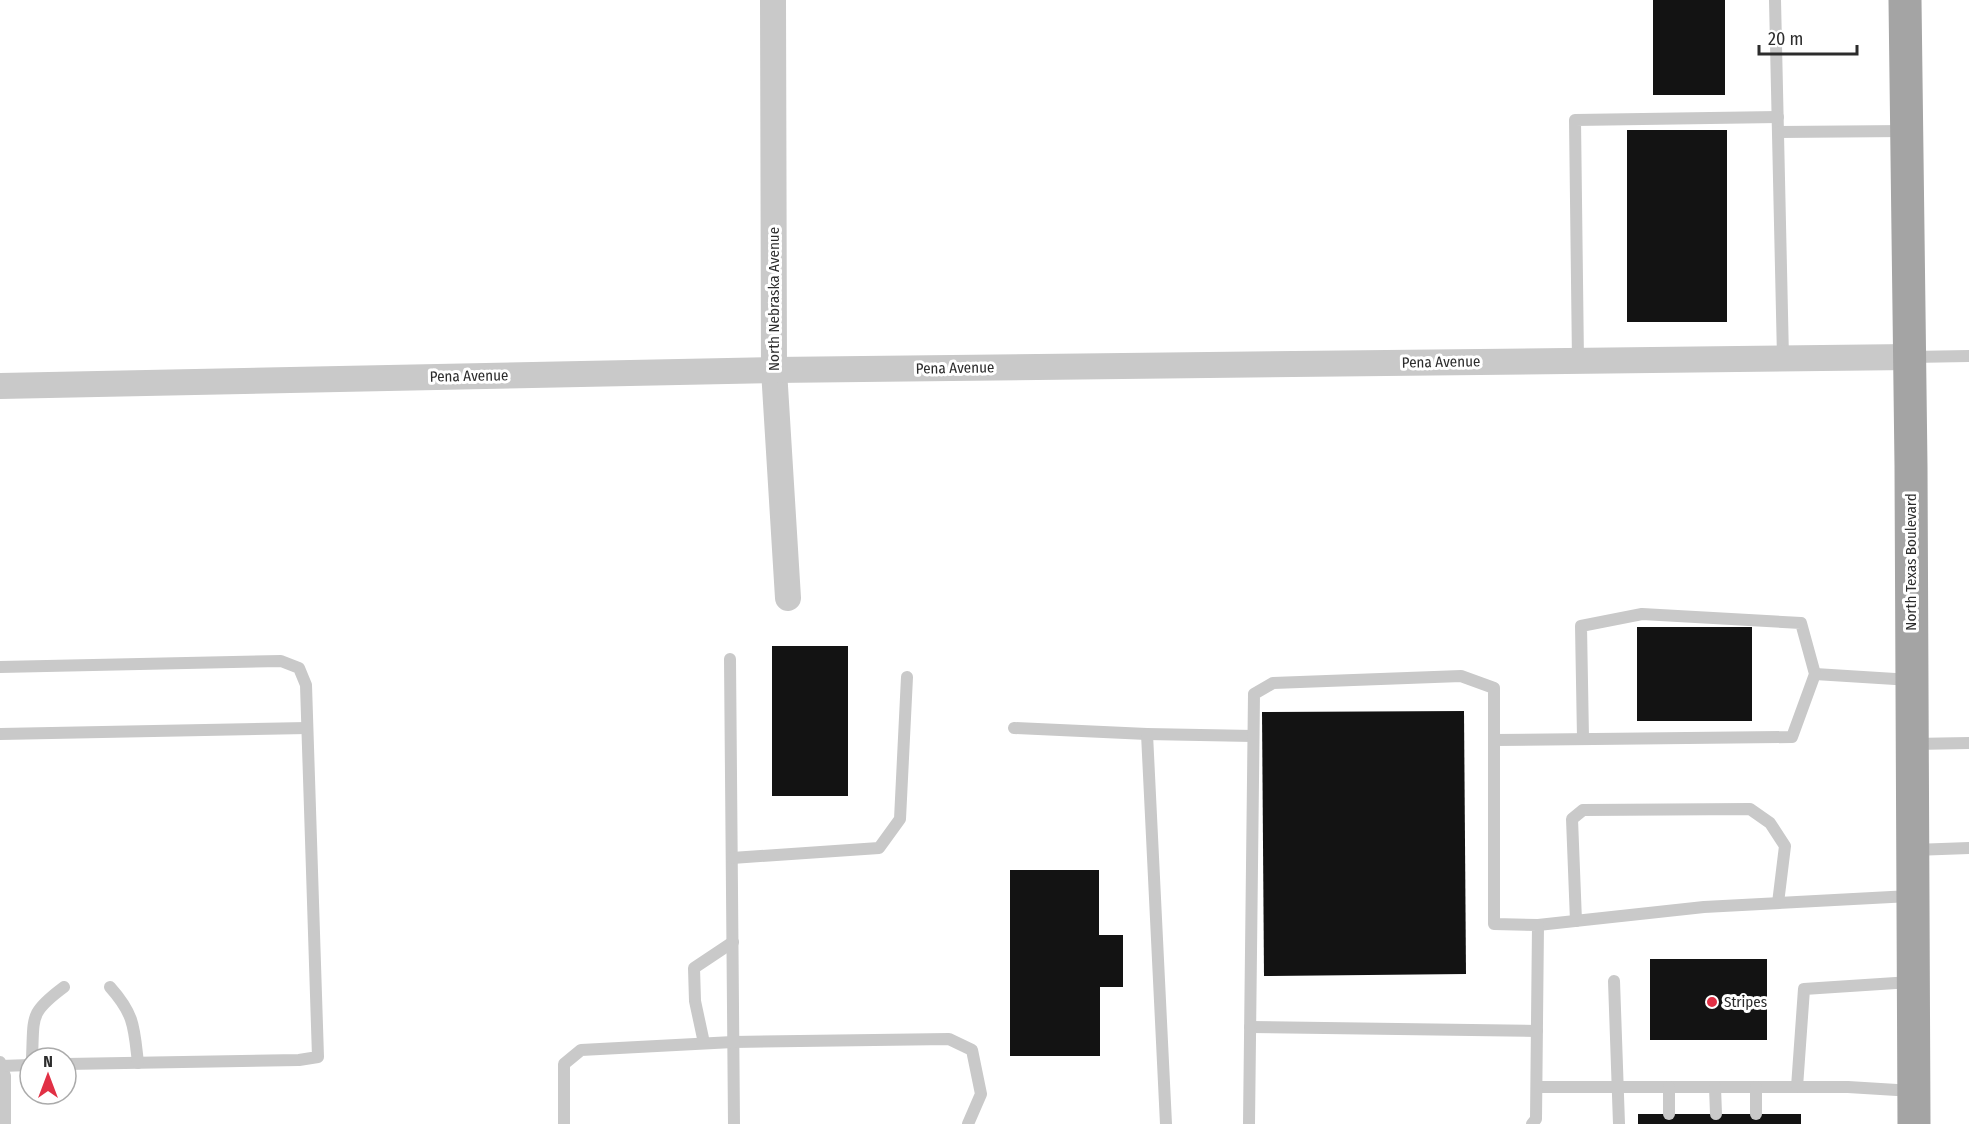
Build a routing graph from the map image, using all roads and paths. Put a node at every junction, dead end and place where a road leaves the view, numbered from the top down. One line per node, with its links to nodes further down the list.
1 (773, 0): 11 (street, North Nebraska Avenue)
2 (1775, 0): 4 (lane)
3 (1905, 0): 5 (main road, North Texas Boulevard)
4 (1778, 117): 6 (lane); 10 (lane)
5 (1907, 131): 6 (lane); 8 (main road, North Texas Boulevard)
6 (1779, 132): 9 (lane)
7 (1969, 356): 8 (lane)
8 (1910, 357): 9 (street, Pena Avenue); 18 (main road, North Texas Boulevard)
9 (1783, 358): 10 (street, Pena Avenue)
10 (1578, 361): 11 (street, Pena Avenue)
11 (774, 370): 12 (street, Pena Avenue); 13 (street, North Nebraska Avenue)
12 (0, 386)
13 (788, 598)
14 (730, 659): 30 (lane)
15 (0, 667): 19 (lane)
16 (1815, 674): 18 (lane); 24 (lane); 24 (lane)
17 (907, 677): 30 (lane)
18 (1912, 680): 27 (main road, North Texas Boulevard)
19 (307, 728): 21 (lane); 45 (lane)
20 (1014, 728): 22 (lane)
21 (0, 734)
22 (1148, 734): 23 (lane); 63 (lane)
23 (1253, 736): 25 (lane); 40 (lane)
24 (1583, 738): 25 (lane)
25 (1494, 740): 34 (lane)
26 (1969, 743): 27 (lane)
27 (1912, 744): 29 (main road, North Texas Boulevard)
28 (1969, 848): 29 (lane)
29 (1913, 850): 31 (main road, North Texas Boulevard)
30 (732, 858): 35 (lane)
31 (1913, 896): 32 (lane); 37 (main road, North Texas Boulevard)
32 (1778, 903): 33 (lane); 33 (lane)
33 (1576, 921): 34 (lane)
34 (1538, 926): 41 (lane)
35 (733, 942): 42 (lane); 43 (lane)
36 (1614, 981): 50 (lane)
37 (1913, 982): 54 (lane); 55 (main road, North Texas Boulevard)
38 (64, 987): 44 (lane)
39 (110, 987): 45 (lane)
40 (1250, 1027): 41 (lane); 64 (lane)
41 (1537, 1031): 49 (lane)
42 (733, 1042): 43 (lane); 61 (lane); 62 (lane)
43 (704, 1043): 60 (lane)
44 (33, 1046)
45 (138, 1063): 48 (lane)
46 (1, 1064): 47 (lane); 59 (lane)
47 (18, 1065)
48 (78, 1065)
49 (1536, 1087): 50 (lane); 65 (lane)
50 (1618, 1087): 51 (lane); 66 (lane)
51 (1669, 1087): 52 (lane); 56 (lane)
52 (1715, 1087): 53 (lane); 57 (lane)
53 (1756, 1087): 54 (lane); 58 (lane)
54 (1797, 1087): 55 (lane)
55 (1914, 1091): 67 (main road, North Texas Boulevard)
56 (1669, 1114)
57 (1716, 1114)
58 (1756, 1114)
59 (5, 1124)
60 (564, 1124)
61 (734, 1124)
62 (968, 1124)
63 (1166, 1124)
64 (1249, 1124)
65 (1532, 1124)
66 (1619, 1124)
67 (1914, 1124)

